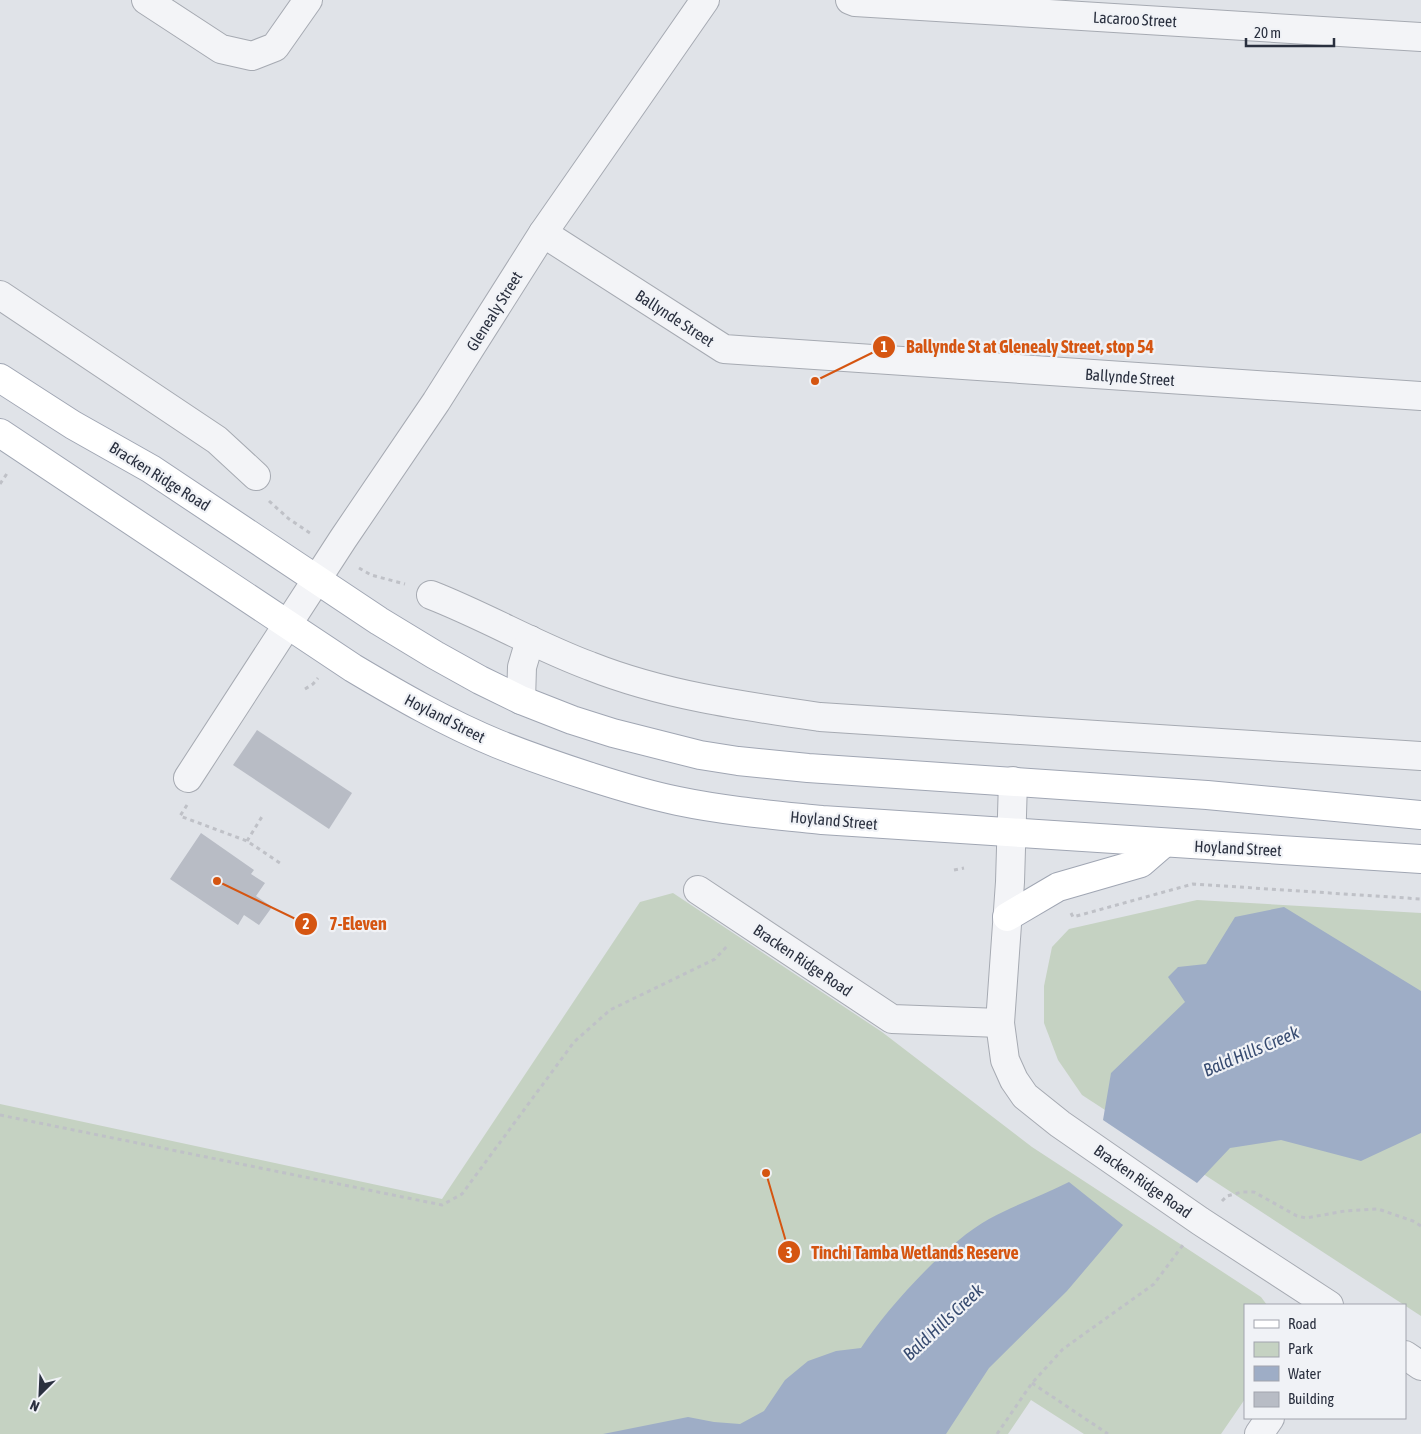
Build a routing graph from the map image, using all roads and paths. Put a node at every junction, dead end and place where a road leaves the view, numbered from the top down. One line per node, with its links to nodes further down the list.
1 (146, 0): 2 (street)
2 (308, 0)
3 (705, 0): 6 (street, Glenealy Street)
4 (850, 0): 5 (street, Lacaroo Street)
5 (1421, 37)
6 (543, 233): 9 (street, Ballynde Street); 16 (street, Glenealy Street)
7 (0, 295): 13 (street)
8 (0, 378): 16 (main road, Bracken Ridge Road)
9 (1421, 396)
10 (0, 433): 18 (main road)
11 (11, 468): 12 (path)
12 (0, 484)
13 (262, 488): 14 (path)
14 (296, 523)
15 (364, 571): 17 (path)
16 (317, 579): 18 (street, Glenealy Street); 22 (main road)
17 (420, 590): 19 (street)
18 (288, 624): 25 (street, Glenealy Street); 28 (main road, Hoyland Street)
19 (530, 640): 22 (street); 23 (street)
20 (320, 675): 21 (path)
21 (305, 689)
22 (521, 700): 24 (main road)
23 (1421, 756)
24 (1013, 781): 27 (main road); 28 (street, Bracken Ridge Road)
25 (188, 790): 29 (path)
26 (263, 815): 29 (path)
27 (1421, 815)
28 (1012, 832): 30 (main road, Hoyland Street); 38 (street, Bracken Ridge Road)
29 (247, 842): 32 (path)
30 (1163, 844): 31 (main road, Hoyland Street); 38 (main road)
31 (1421, 859)
32 (280, 863)
33 (964, 868): 34 (path)
34 (954, 870)
35 (698, 890): 39 (street, Bracken Ridge Road)
36 (1421, 899): 37 (path)
37 (1069, 908)
38 (1007, 917): 40 (street, Bracken Ridge Road)
39 (748, 923): 40 (street, Bracken Ridge Road); 41 (path)
40 (1000, 1023): 45 (street, Bracken Ridge Road)
41 (0, 1115)
42 (1219, 1204): 43 (path)
43 (1421, 1226)
44 (1188, 1238): 48 (path)
45 (1327, 1304)
46 (1406, 1356): 47 (street)
47 (1421, 1366)
48 (1032, 1383): 50 (path); 51 (path)
49 (1269, 1419): 52 (street)
50 (997, 1434)
51 (1108, 1434)
52 (1259, 1434)

